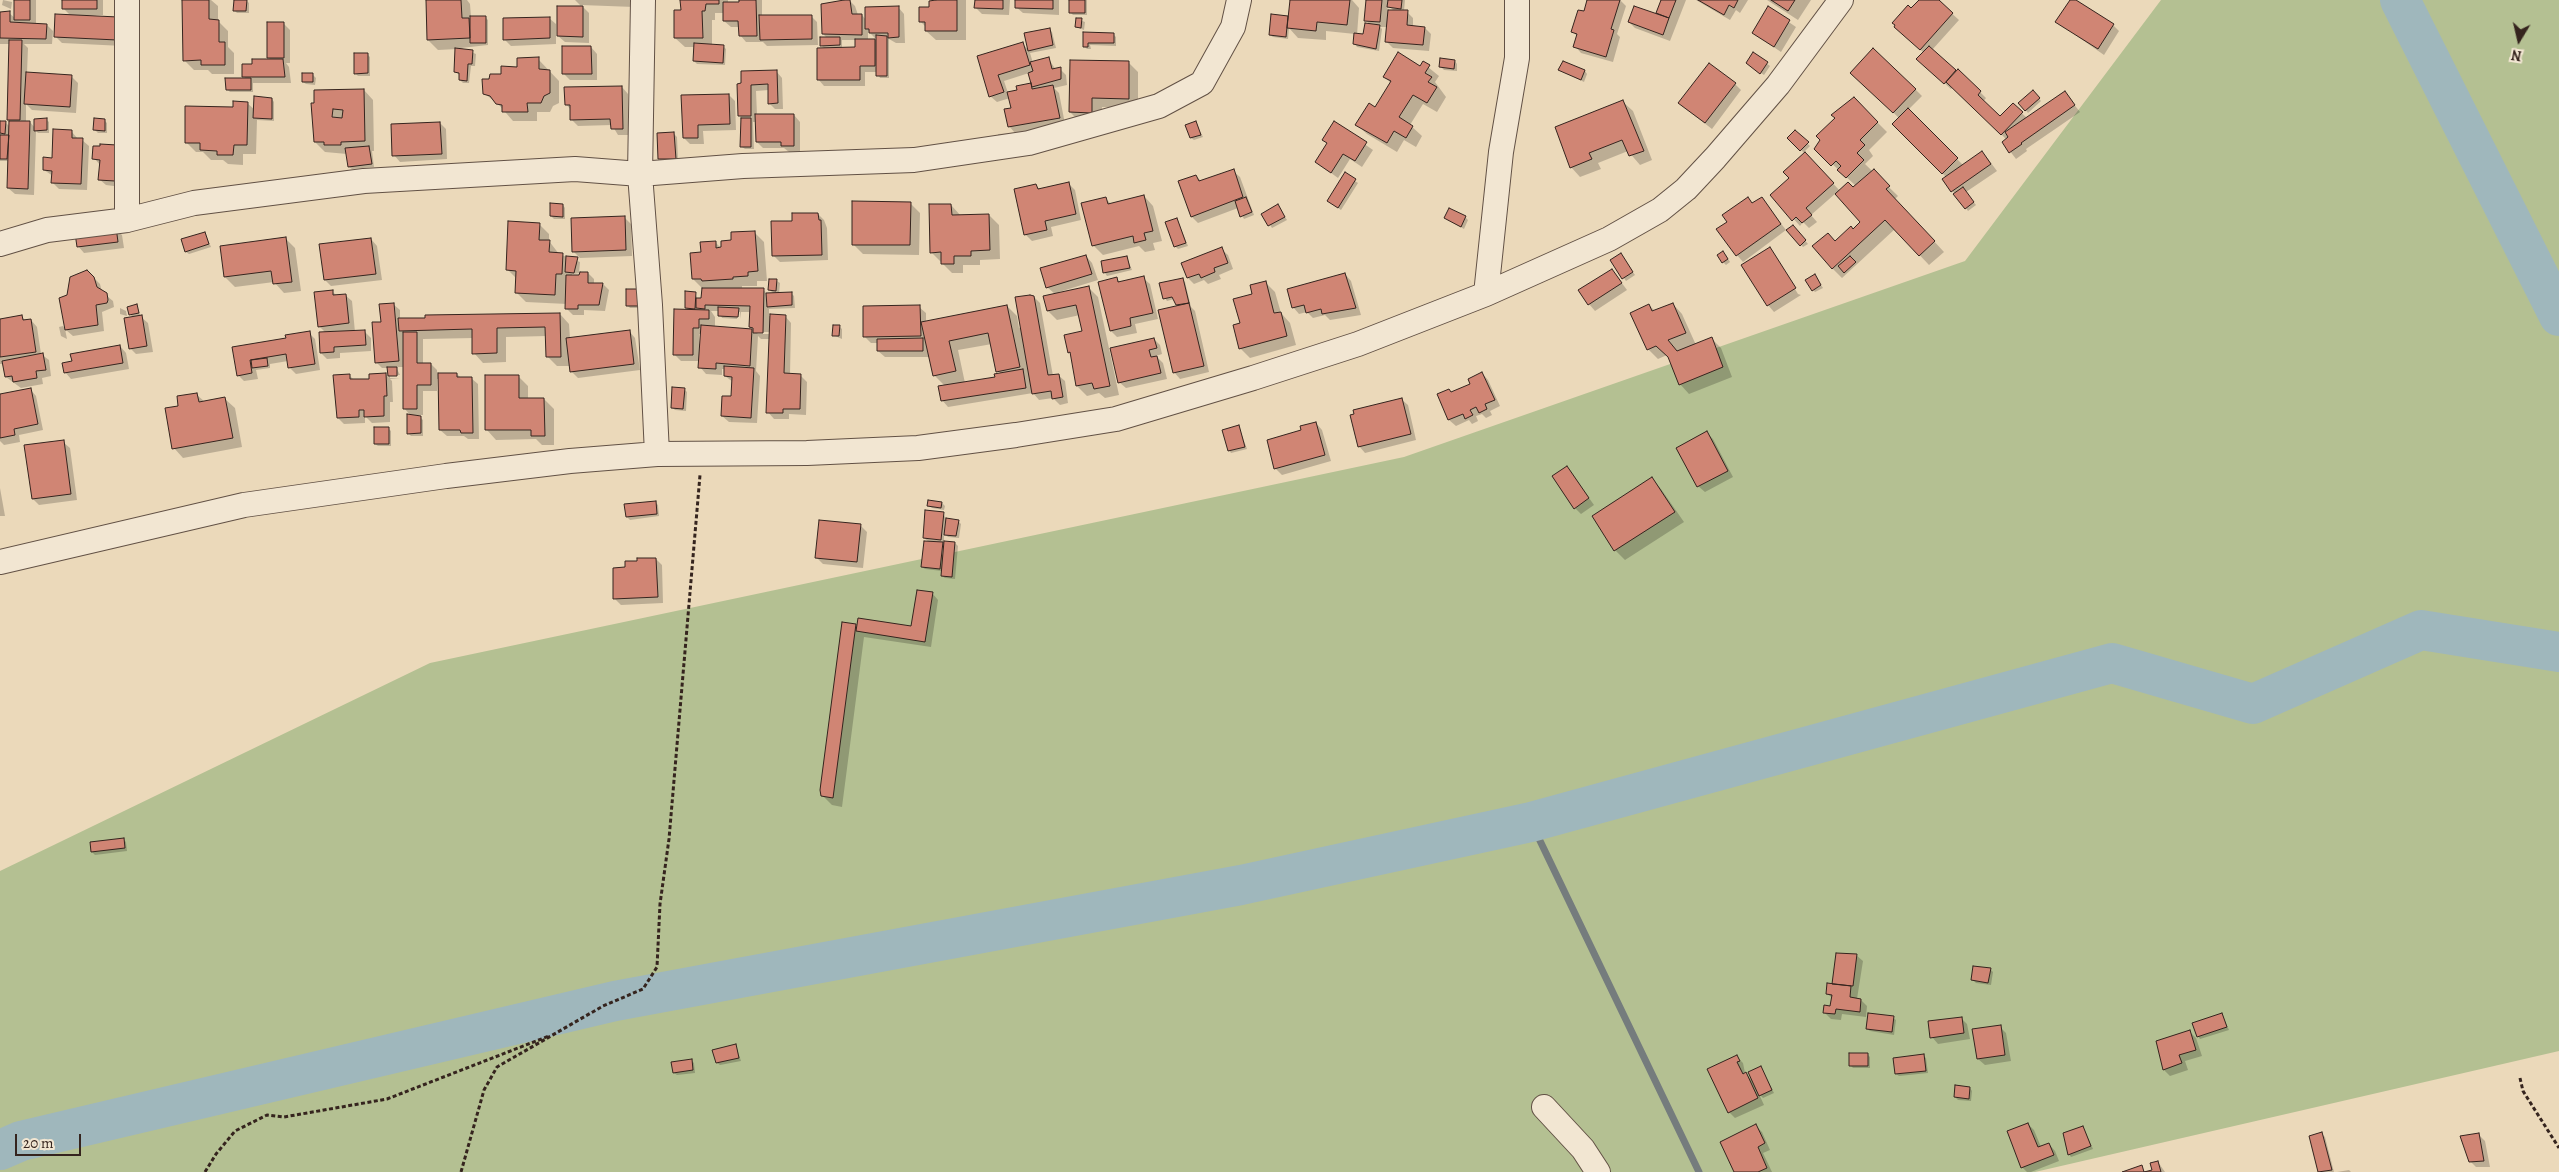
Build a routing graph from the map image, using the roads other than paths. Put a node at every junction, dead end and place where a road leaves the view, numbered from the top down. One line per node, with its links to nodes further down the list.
1 (127, 0): 7 (street)
2 (643, 0): 6 (street)
3 (1239, 0): 6 (street)
4 (1517, 0): 9 (street)
5 (1841, 0): 9 (street)
6 (640, 174): 7 (street); 10 (street)
7 (127, 220): 8 (street)
8 (0, 244)
9 (1486, 294): 10 (street)
10 (658, 454): 11 (street)
11 (0, 562)
12 (1544, 1106): 13 (street)
13 (1598, 1172)

